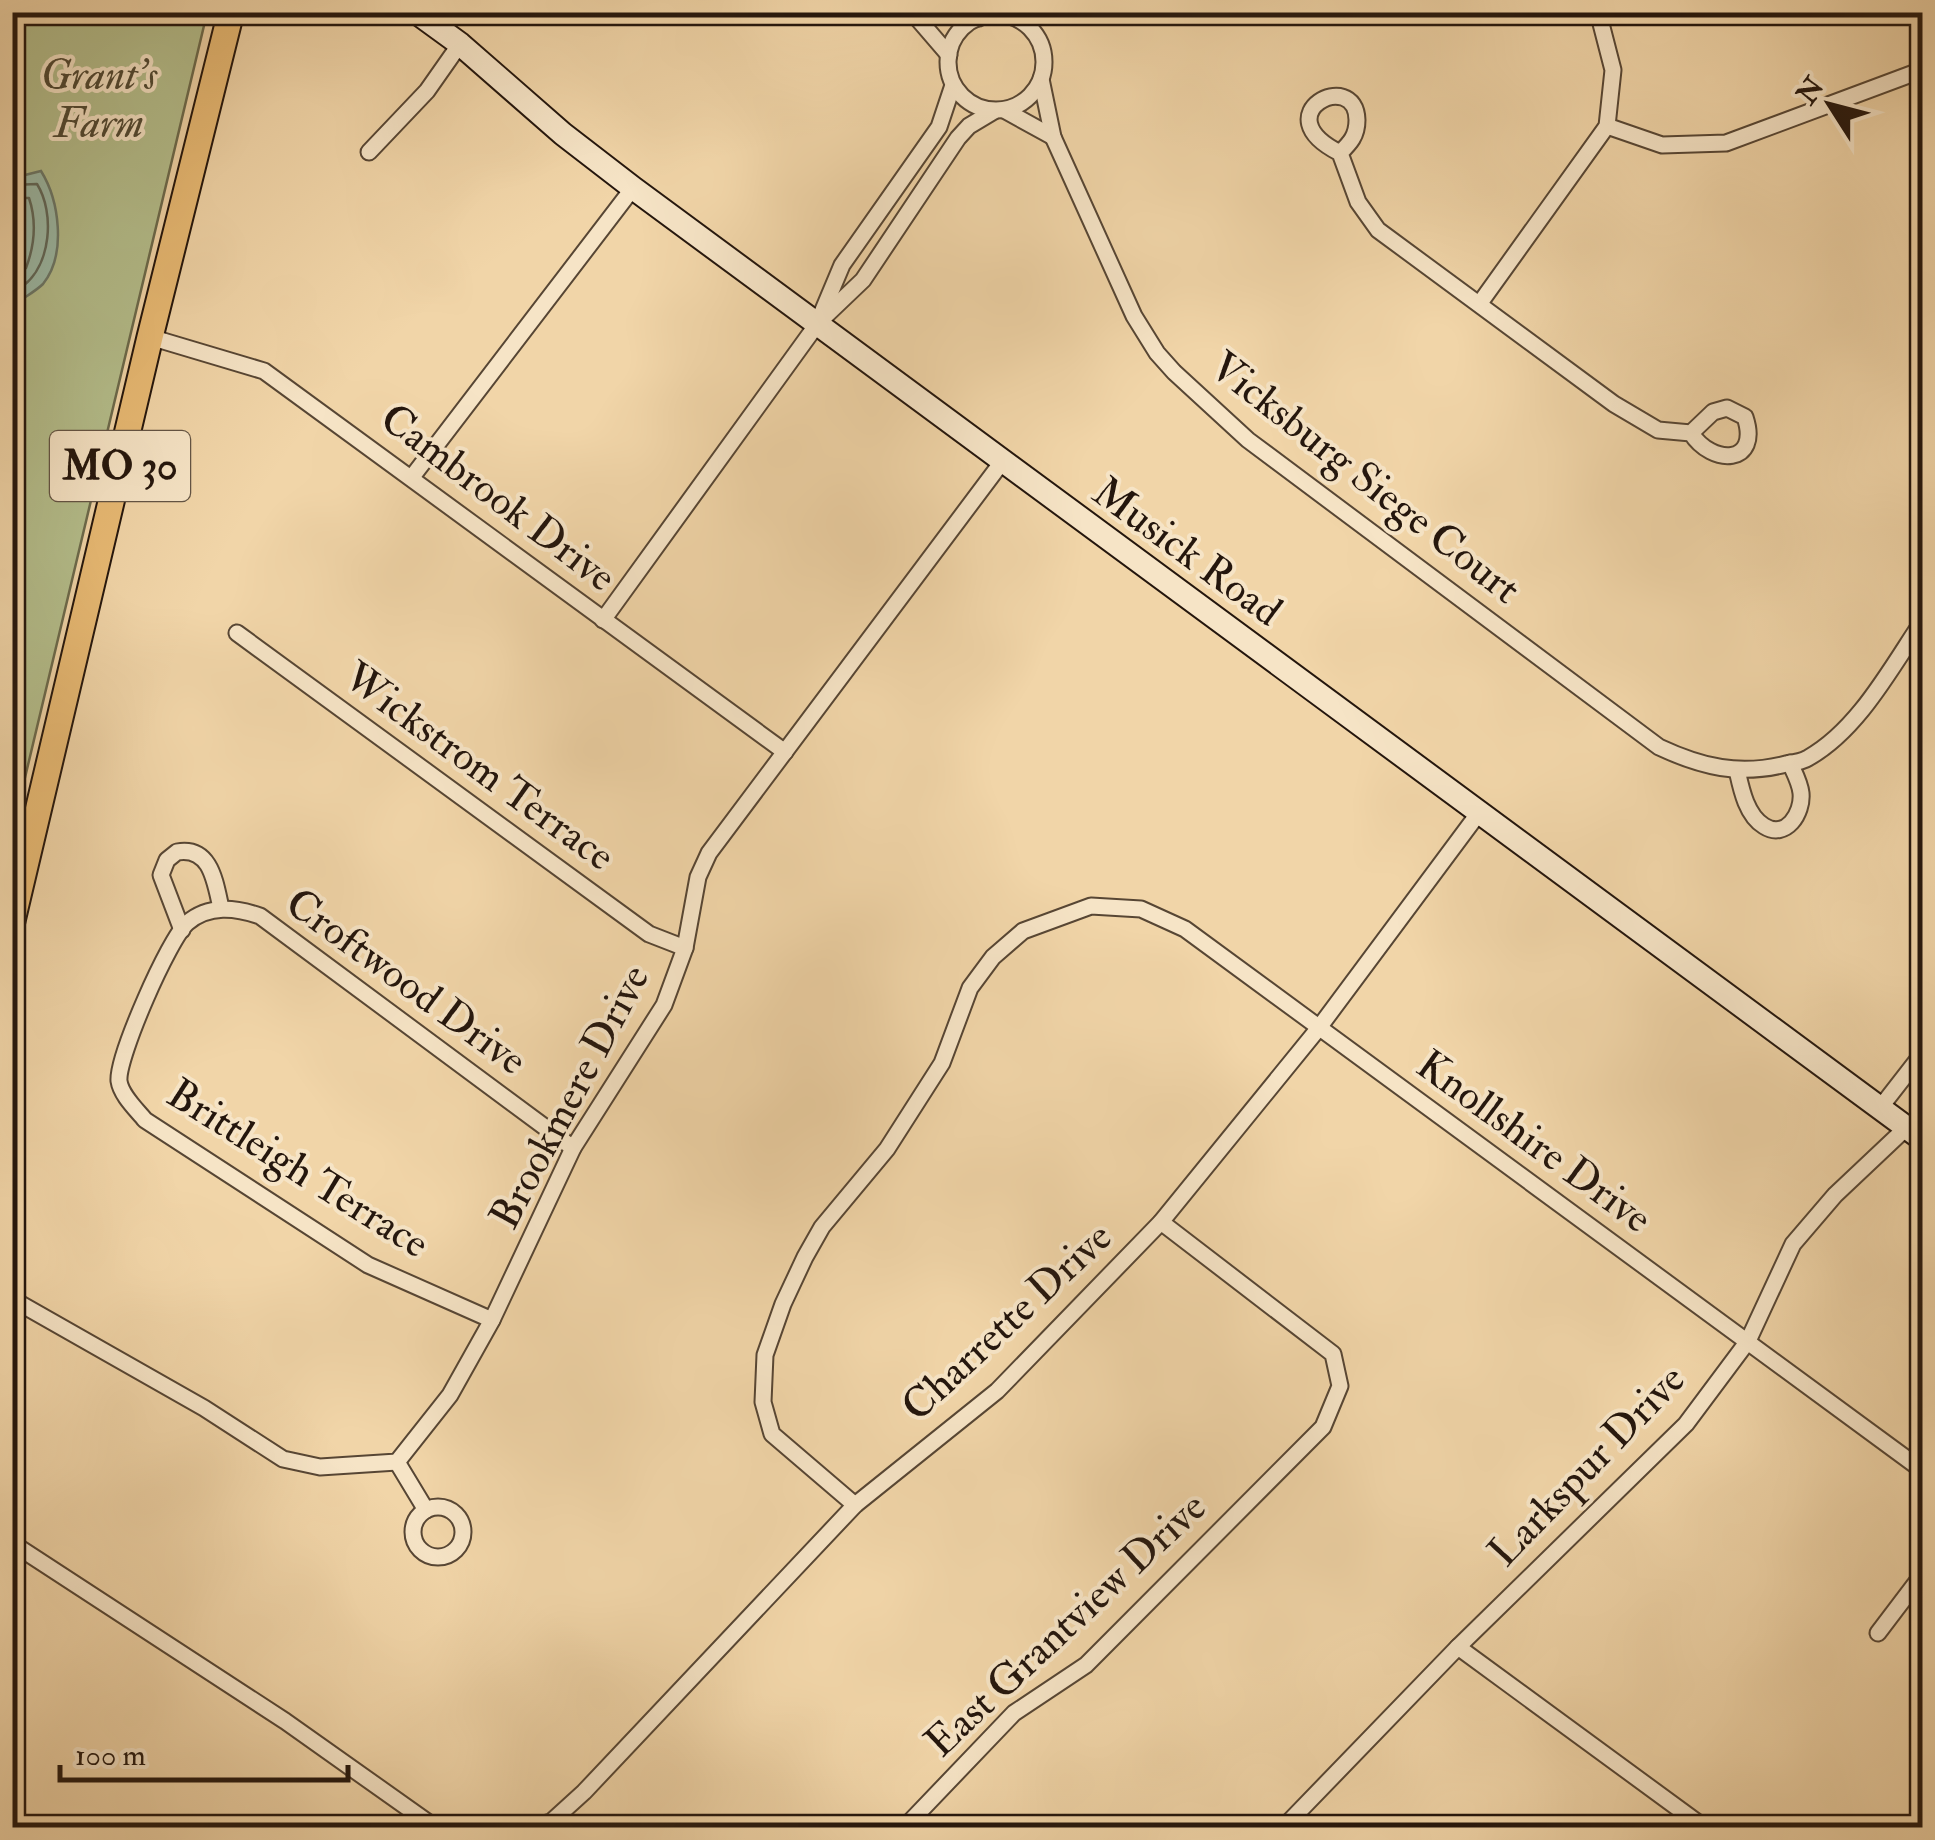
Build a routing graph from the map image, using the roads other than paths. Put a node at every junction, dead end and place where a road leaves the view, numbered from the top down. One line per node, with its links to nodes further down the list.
1 (231, 12): 22 (main road, MO 30)
2 (416, 12): 9 (street, Musick Road)
3 (912, 12): 10 (street)
4 (952, 12): 7 (street)
5 (1032, 12): 8 (street)
6 (1598, 12): 15 (street)
7 (986, 15): 8 (street); 10 (street)
8 (1034, 32): 12 (street)
9 (460, 44): 17 (street); 19 (street, Musick Road)
10 (948, 55): 13 (street)
11 (1922, 70): 15 (street)
12 (1041, 80): 14 (street); 16 (street, Vicksburg Siege Court)
13 (953, 85): 14 (street); 21 (street)
14 (999, 110): 16 (street); 21 (street)
15 (1607, 126): 20 (street)
16 (1053, 138): 31 (street, Vicksburg Siege Court)
17 (369, 152)
18 (1340, 153): 20 (street)
19 (633, 188): 21 (street, Musick Road); 25 (street)
20 (1480, 303): 23 (street)
21 (818, 323): 24 (street, Musick Road); 26 (street)
22 (150, 337): 25 (street, Cambrook Drive); 34 (main road, MO 30)
23 (1691, 434)
24 (1002, 462): 29 (street, Brookmere Drive); 32 (street, Musick Road)
25 (412, 477): 26 (street, Cambrook Drive)
26 (603, 620): 29 (street, Cambrook Drive)
27 (1922, 622): 30 (street, Vicksburg Siege Court)
28 (237, 633): 36 (street, Wickstrom Terrace)
29 (785, 752): 36 (street, Brookmere Drive)
30 (1790, 763): 31 (street, Vicksburg Siege Court); 31 (street)
31 (1738, 770)
32 (1478, 814): 37 (street, Charrette Drive); 39 (street, Musick Road)
33 (221, 908): 35 (street, Croftwood Drive); 35 (street); 41 (street, Croftwood Drive)
34 (12, 921)
35 (185, 926): 44 (street, Brittleigh Terrace)
36 (685, 948): 41 (street, Brookmere Drive)
37 (1318, 1028): 42 (street, Charrette Drive); 45 (street, Knollshire Drive); 48 (street, Knollshire Drive)
38 (1922, 1054): 39 (street)
39 (1880, 1108): 40 (street, Musick Road)
40 (1914, 1133): 45 (street, Larkspur Drive)
41 (573, 1148): 44 (street, Brookmere Drive)
42 (1162, 1222): 48 (street, Charrette Drive); 58 (street, East Grantview Drive)
43 (12, 1299): 46 (street)
44 (492, 1320): 46 (street, Brookmere Drive)
45 (1748, 1340): 47 (street, Knollshire Drive); 53 (street, Larkspur Drive)
46 (397, 1462): 49 (street)
47 (1922, 1470)
48 (855, 1506): 57 (street, Charrette Drive)
49 (426, 1510)
50 (12, 1543): 56 (street)
51 (1922, 1575): 52 (street)
52 (1878, 1632)
53 (1458, 1646): 59 (street, Larkspur Drive); 60 (street)
54 (12, 1819): 55 (street)
55 (24, 1828)
56 (436, 1828)
57 (530, 1828)
58 (904, 1828)
59 (1283, 1828)
60 (1705, 1828)

